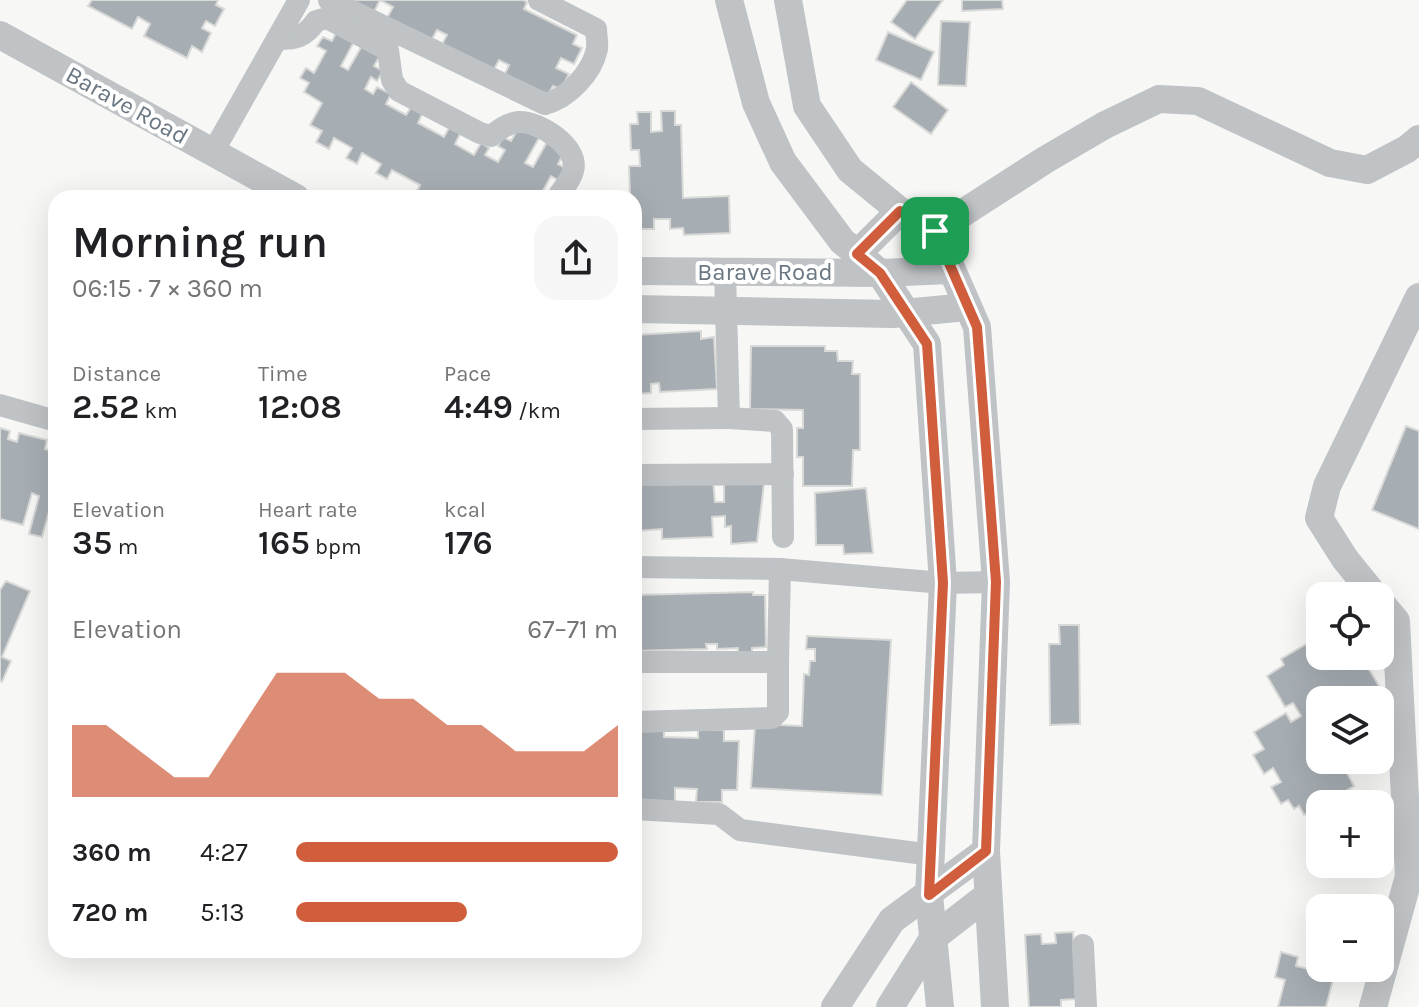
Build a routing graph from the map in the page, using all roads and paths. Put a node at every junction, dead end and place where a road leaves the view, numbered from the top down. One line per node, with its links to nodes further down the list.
1 (299, 0): 7 (street)
2 (329, 0): 3 (street)
3 (539, 0)
4 (729, 0): 14 (street)
5 (788, 0): 12 (street)
6 (0, 35): 9 (street, Barave Road)
7 (277, 39): 9 (street); 11 (street)
8 (1419, 139): 13 (street)
9 (213, 152): 10 (street, Barave Road)
10 (282, 190)
11 (562, 190)
12 (900, 211): 13 (street); 14 (street)
13 (935, 231): 15 (street)
14 (857, 254): 18 (street)
15 (951, 270): 18 (street, Barave Road); 20 (street)
16 (642, 271): 17 (street, Barave Road)
17 (725, 272): 18 (street, Barave Road); 22 (street)
18 (880, 273): 23 (street)
19 (1419, 297): 34 (street)
20 (967, 307): 23 (street, Barave Road); 33 (street)
21 (642, 309): 22 (street, Barave Road)
22 (726, 312): 23 (street, Barave Road); 25 (street)
23 (905, 314): 35 (street)
24 (0, 405): 26 (street)
25 (729, 418): 27 (street); 28 (street)
26 (48, 419)
27 (642, 419)
28 (783, 474): 29 (street); 30 (street)
29 (642, 475)
30 (783, 537)
31 (642, 567): 32 (street)
32 (780, 569): 35 (street); 38 (street)
33 (996, 582): 35 (street); 42 (street)
34 (1364, 582)
35 (943, 583): 43 (street)
36 (1394, 619): 41 (street)
37 (642, 662): 38 (street)
38 (778, 662): 39 (street)
39 (642, 722)
40 (642, 809): 43 (street)
41 (1412, 832): 53 (street)
42 (986, 851): 44 (street); 45 (street)
43 (932, 855): 44 (street)
44 (929, 895): 46 (street); 48 (street)
45 (987, 896): 46 (street); 51 (street)
46 (934, 937): 49 (street); 50 (street)
47 (1083, 945): 52 (street)
48 (835, 1007)
49 (890, 1007)
50 (940, 1007)
51 (995, 1007)
52 (1086, 1007)
53 (1373, 1007)

